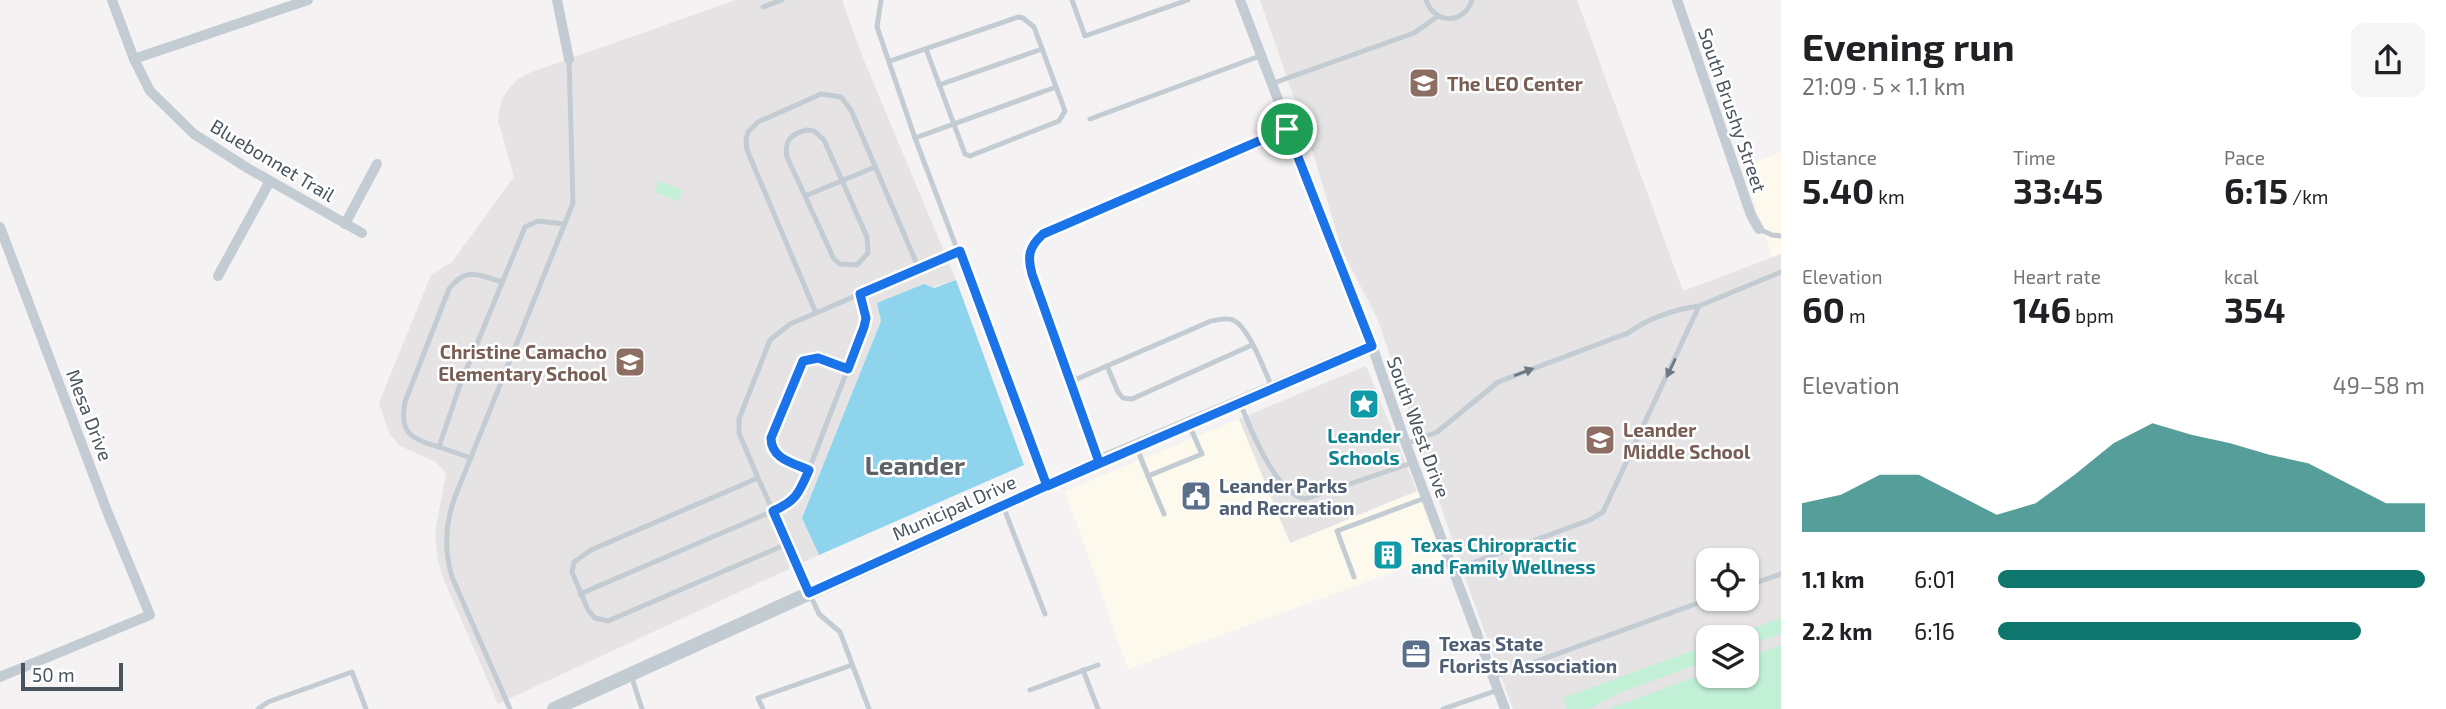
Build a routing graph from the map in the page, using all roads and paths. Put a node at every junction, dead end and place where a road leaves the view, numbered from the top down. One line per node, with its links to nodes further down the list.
1 (112, 0): 19 (street, Bluebonnet Trail)
2 (308, 0): 19 (street)
3 (557, 0): 20 (street)
4 (782, 0): 13 (lane)
5 (881, 0): 21 (lane)
6 (1072, 0): 14 (lane)
7 (1164, 0): 14 (lane)
8 (1188, 0): 14 (lane)
9 (1240, 0): 18 (street, South West Drive)
10 (1426, 0): 15 (lane)
11 (1472, 0): 15 (lane)
12 (1677, 0): 37 (street, South Brushy Street)
13 (763, 7)
14 (1166, 8)
15 (1438, 16): 22 (lane)
16 (926, 49): 17 (lane); 21 (lane); 23 (lane)
17 (1042, 50): 23 (lane); 24 (lane)
18 (1260, 56): 22 (street, South West Drive); 25 (lane)
19 (134, 59): 31 (street, Bluebonnet Trail)
20 (569, 59): 35 (lane)
21 (890, 61): 28 (lane)
22 (1271, 84): 27 (street, South West Drive)
23 (939, 85): 26 (lane)
24 (1056, 87): 26 (lane); 26 (lane)
25 (1090, 119)
26 (953, 123): 28 (lane)
27 (1287, 129): 49 (street, South West Drive); 52 (lane)
28 (915, 138): 40 (lane)
29 (377, 164): 34 (street)
30 (875, 166): 32 (lane); 41 (lane); 47 (lane)
31 (270, 181): 34 (street, Bluebonnet Trail); 43 (street)
32 (842, 181): 33 (lane); 33 (lane); 33 (lane)
33 (805, 196)
34 (345, 224): 38 (street, Bluebonnet Trail)
35 (565, 224): 44 (lane); 59 (lane)
36 (0, 226): 83 (street, Mesa Drive)
37 (1759, 229): 39 (lane)
38 (362, 233)
39 (1781, 236)
40 (960, 251): 41 (lane); 65 (lane)
41 (919, 269): 45 (lane)
42 (1781, 272): 46 (lane)
43 (218, 276)
44 (502, 282): 58 (lane); 58 (lane)
45 (860, 294): 47 (lane); 51 (lane)
46 (1699, 306): 56 (lane, one-way to 46); 71 (lane, one-way to 71)
47 (816, 313): 64 (lane)
48 (1252, 345): 50 (lane); 50 (lane); 53 (lane)
49 (1372, 346): 53 (street, Municipal Drive); 56 (street, South West Drive)
50 (1107, 366): 52 (lane)
51 (848, 369): 62 (lane); 62 (lane)
52 (1070, 382): 60 (lane)
53 (1272, 388): 54 (street, Municipal Drive)
54 (1239, 402): 55 (street, Municipal Drive); 61 (lane)
55 (1189, 424): 57 (street, Municipal Drive); 63 (lane)
56 (1406, 444): 61 (street, South West Drive)
57 (1136, 446): 60 (street, Municipal Drive); 63 (lane)
58 (439, 447): 59 (lane)
59 (471, 458): 89 (lane)
60 (1099, 462): 65 (street, Municipal Drive)
61 (1413, 463): 66 (street, South West Drive)
62 (809, 470): 68 (lane)
63 (1148, 476): 69 (lane)
64 (758, 478): 68 (lane); 76 (lane)
65 (1047, 486): 67 (street, Municipal Drive)
66 (1426, 498): 71 (street, South West Drive); 73 (lane)
67 (1003, 506): 75 (street, Municipal Drive); 78 (lane)
68 (773, 511): 70 (lane); 76 (lane)
69 (1164, 514)
70 (788, 544): 75 (lane); 76 (lane)
71 (1453, 570): 84 (street, South West Drive)
72 (1781, 574): 74 (lane)
73 (1354, 578)
74 (1759, 582)
75 (809, 593): 79 (lane); 82 (street, Municipal Drive)
76 (580, 594)
77 (1696, 604): 84 (lane)
78 (1045, 614)
79 (852, 665): 92 (lane); 93 (lane)
80 (1098, 665): 81 (lane)
81 (1083, 670): 85 (lane); 94 (lane)
82 (631, 674): 90 (street, Municipal Drive); 91 (lane)
83 (0, 677)
84 (1493, 677): 86 (street, South West Drive)
85 (1030, 690)
86 (1498, 690): 95 (lane); 96 (street, South West Drive)
87 (258, 709): 88 (lane)
88 (366, 709)
89 (510, 709)
90 (554, 709)
91 (642, 709)
92 (762, 709)
93 (869, 709)
94 (1098, 709)
95 (1443, 709)
96 (1504, 709)

